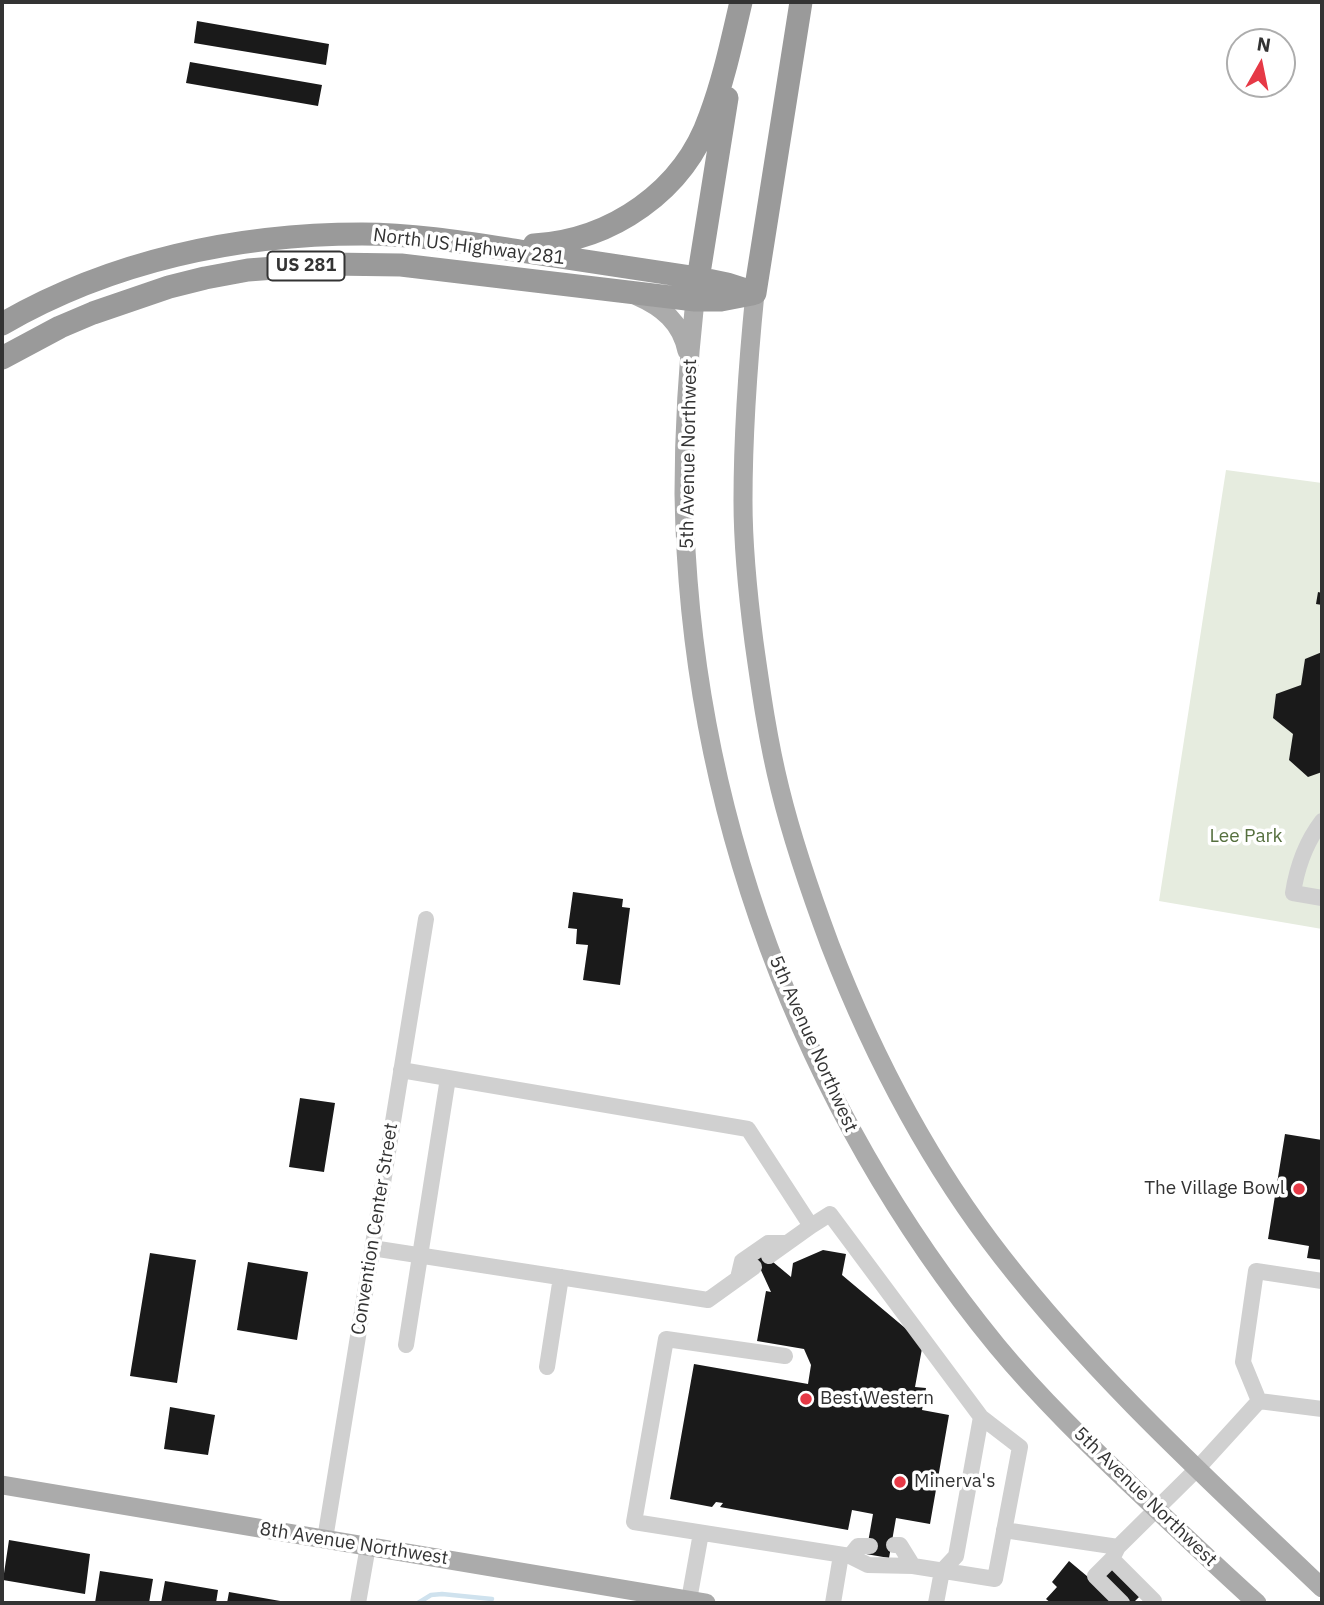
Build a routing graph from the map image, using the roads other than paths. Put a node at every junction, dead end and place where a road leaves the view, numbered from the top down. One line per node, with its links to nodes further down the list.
1 (742, 2): 3 (highway, US 281); 4 (highway, US 281)
2 (801, 2): 6 (highway)
3 (457, 242): 4 (highway, North US Highway 281 / US 281); 7 (highway, North US Highway 281 / US 281)
4 (696, 289): 5 (highway, North US Highway 281 / US 281); 6 (highway, North US Highway 281 / US 281); 9 (main road, 5th Avenue Northwest)
5 (626, 292): 8 (highway, North US Highway 281 / US 281); 9 (main road, US 281)
6 (755, 293): 30 (main road)
7 (2, 324)
8 (2, 358)
9 (689, 369): 32 (main road, 5th Avenue Northwest)
10 (1322, 821): 11 (street)
11 (1322, 898)
12 (426, 919): 13 (street, Convention Center Street)
13 (401, 1070): 14 (street); 17 (street, Convention Center Street)
14 (448, 1078): 15 (street); 18 (street)
15 (811, 1226): 16 (street); 29 (street)
16 (787, 1243): 19 (street); 22 (street)
17 (372, 1248): 18 (street); 35 (street, Convention Center Street)
18 (420, 1255): 21 (street); 24 (street)
19 (769, 1256)
20 (754, 1267): 22 (street)
21 (561, 1277): 22 (street); 26 (street)
22 (738, 1278)
23 (1322, 1281): 27 (street)
24 (406, 1345)
25 (785, 1356): 34 (street)
26 (547, 1367)
27 (1259, 1401): 28 (street); 30 (street)
28 (1322, 1409)
29 (981, 1417): 33 (street); 43 (street)
30 (1197, 1469): 32 (street); 44 (main road)
31 (2, 1485): 35 (main road, 8th Avenue Northwest)
32 (1157, 1510): 39 (street); 41 (main road, 5th Avenue Northwest)
33 (1004, 1530): 39 (street); 43 (street)
34 (701, 1533): 40 (street); 45 (street)
35 (325, 1539): 37 (main road, 8th Avenue Northwest)
36 (894, 1545): 42 (street)
37 (368, 1546): 45 (main road, 8th Avenue Northwest); 46 (street)
38 (870, 1546): 40 (street)
39 (1115, 1553): 49 (street); 50 (street)
40 (846, 1556): 42 (street); 47 (street)
41 (1213, 1564): 51 (main road, 5th Avenue Northwest); 52 (main road)
42 (914, 1566): 43 (street)
43 (942, 1571): 48 (street)
44 (1322, 1588)
45 (698, 1602)
46 (358, 1603)
47 (833, 1603)
48 (936, 1603)
49 (1122, 1603)
50 (1154, 1603)
51 (1257, 1603)
52 (1269, 1603)

